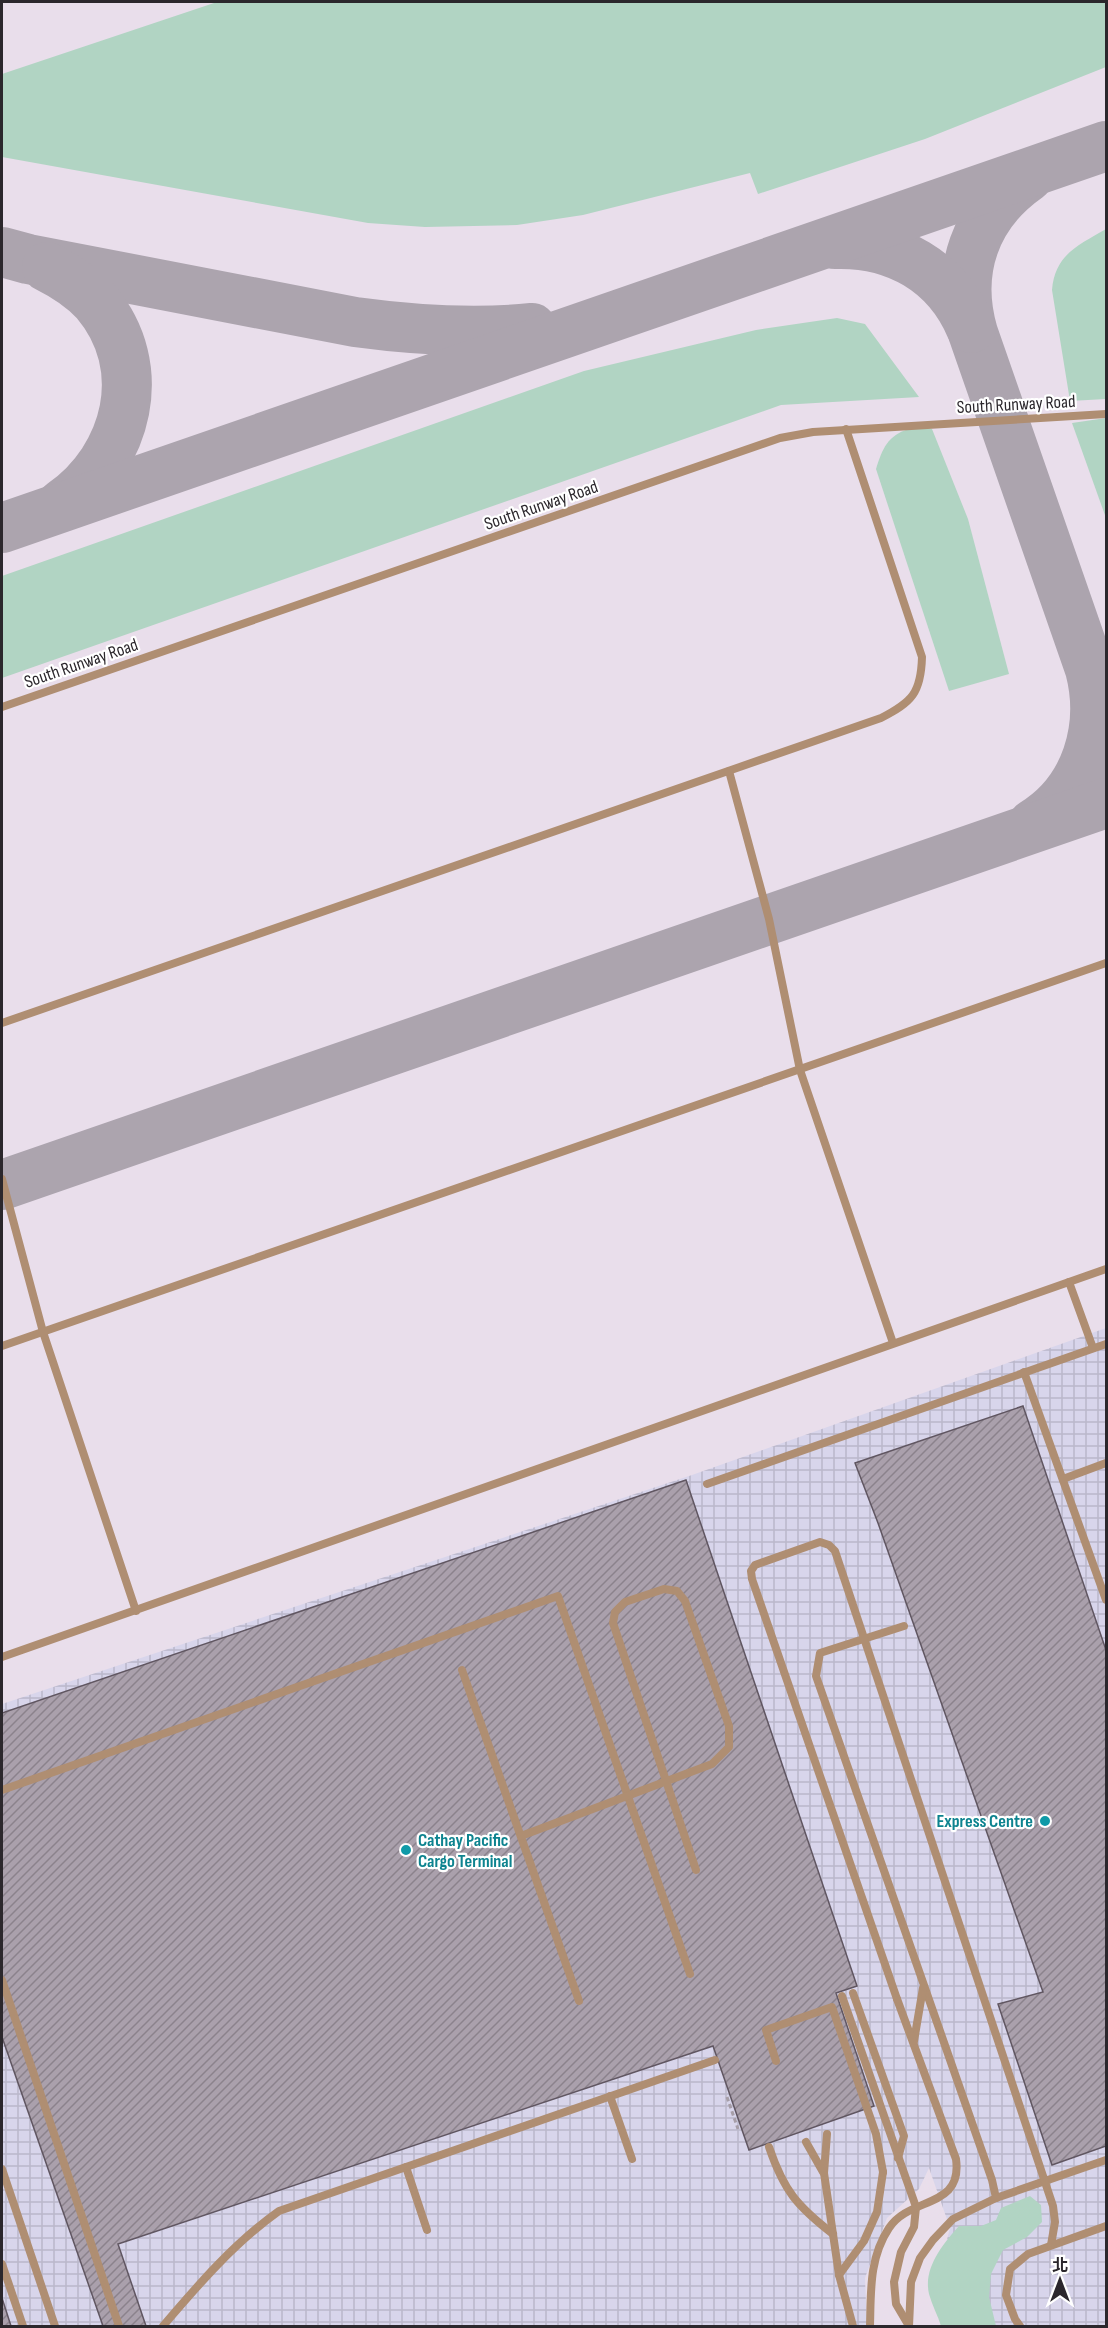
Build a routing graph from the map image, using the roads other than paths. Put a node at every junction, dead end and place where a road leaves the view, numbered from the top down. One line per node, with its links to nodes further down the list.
1 (1107, 414): 2 (lane, South Runway Road)
2 (846, 429): 3 (lane, South Runway Road); 4 (lane)
3 (2, 707)
4 (729, 771): 6 (lane); 7 (lane)
5 (1107, 963): 7 (lane)
6 (2, 1023)
7 (800, 1070): 11 (lane); 12 (lane)
8 (2, 1179): 11 (lane)
9 (1107, 1269): 10 (lane)
10 (1069, 1282): 12 (lane); 15 (lane)
11 (43, 1332): 14 (lane); 22 (lane)
12 (893, 1343): 22 (lane)
13 (1107, 1344): 15 (lane)
14 (2, 1346)
15 (1093, 1348): 16 (lane)
16 (1024, 1372): 18 (lane); 19 (lane)
17 (1107, 1463): 18 (lane)
18 (1063, 1479): 20 (lane)
19 (707, 1484)
20 (1103, 1581): 21 (lane)
21 (1107, 1600)
22 (136, 1611): 24 (lane)
23 (904, 1626): 31 (lane)
24 (2, 1657)
25 (462, 1670): 27 (lane)
26 (2, 1790): 29 (lane)
27 (521, 1836): 28 (lane, bridge); 34 (lane)
28 (696, 1870)
29 (690, 1974)
30 (2, 1980): 58 (lane)
31 (923, 1986): 35 (lane); 48 (lane)
32 (853, 1993): 42 (lane)
33 (842, 1996): 42 (lane)
34 (579, 2001)
35 (913, 2044): 49 (lane); 53 (lane, bridge)
36 (715, 2060): 38 (lane)
37 (776, 2061): 55 (lane, bridge)
38 (610, 2096): 43 (lane); 45 (lane)
39 (826, 2134): 47 (lane)
40 (806, 2142): 47 (lane)
41 (769, 2147): 52 (lane)
42 (898, 2158): 49 (lane)
43 (632, 2159)
44 (1107, 2160): 48 (lane)
45 (406, 2167): 51 (lane); 59 (lane)
46 (2, 2169): 57 (lane)
47 (824, 2173): 52 (lane)
48 (996, 2198): 62 (lane)
49 (916, 2207): 61 (lane); 62 (lane)
50 (1107, 2226): 53 (lane)
51 (427, 2230)
52 (833, 2234): 55 (lane)
53 (1051, 2245): 63 (lane)
54 (2, 2264): 56 (lane)
55 (839, 2275): 60 (lane)
56 (23, 2326)
57 (55, 2326)
58 (119, 2326)
59 (163, 2326)
60 (853, 2326)
61 (870, 2326)
62 (909, 2326)
63 (1020, 2326)

